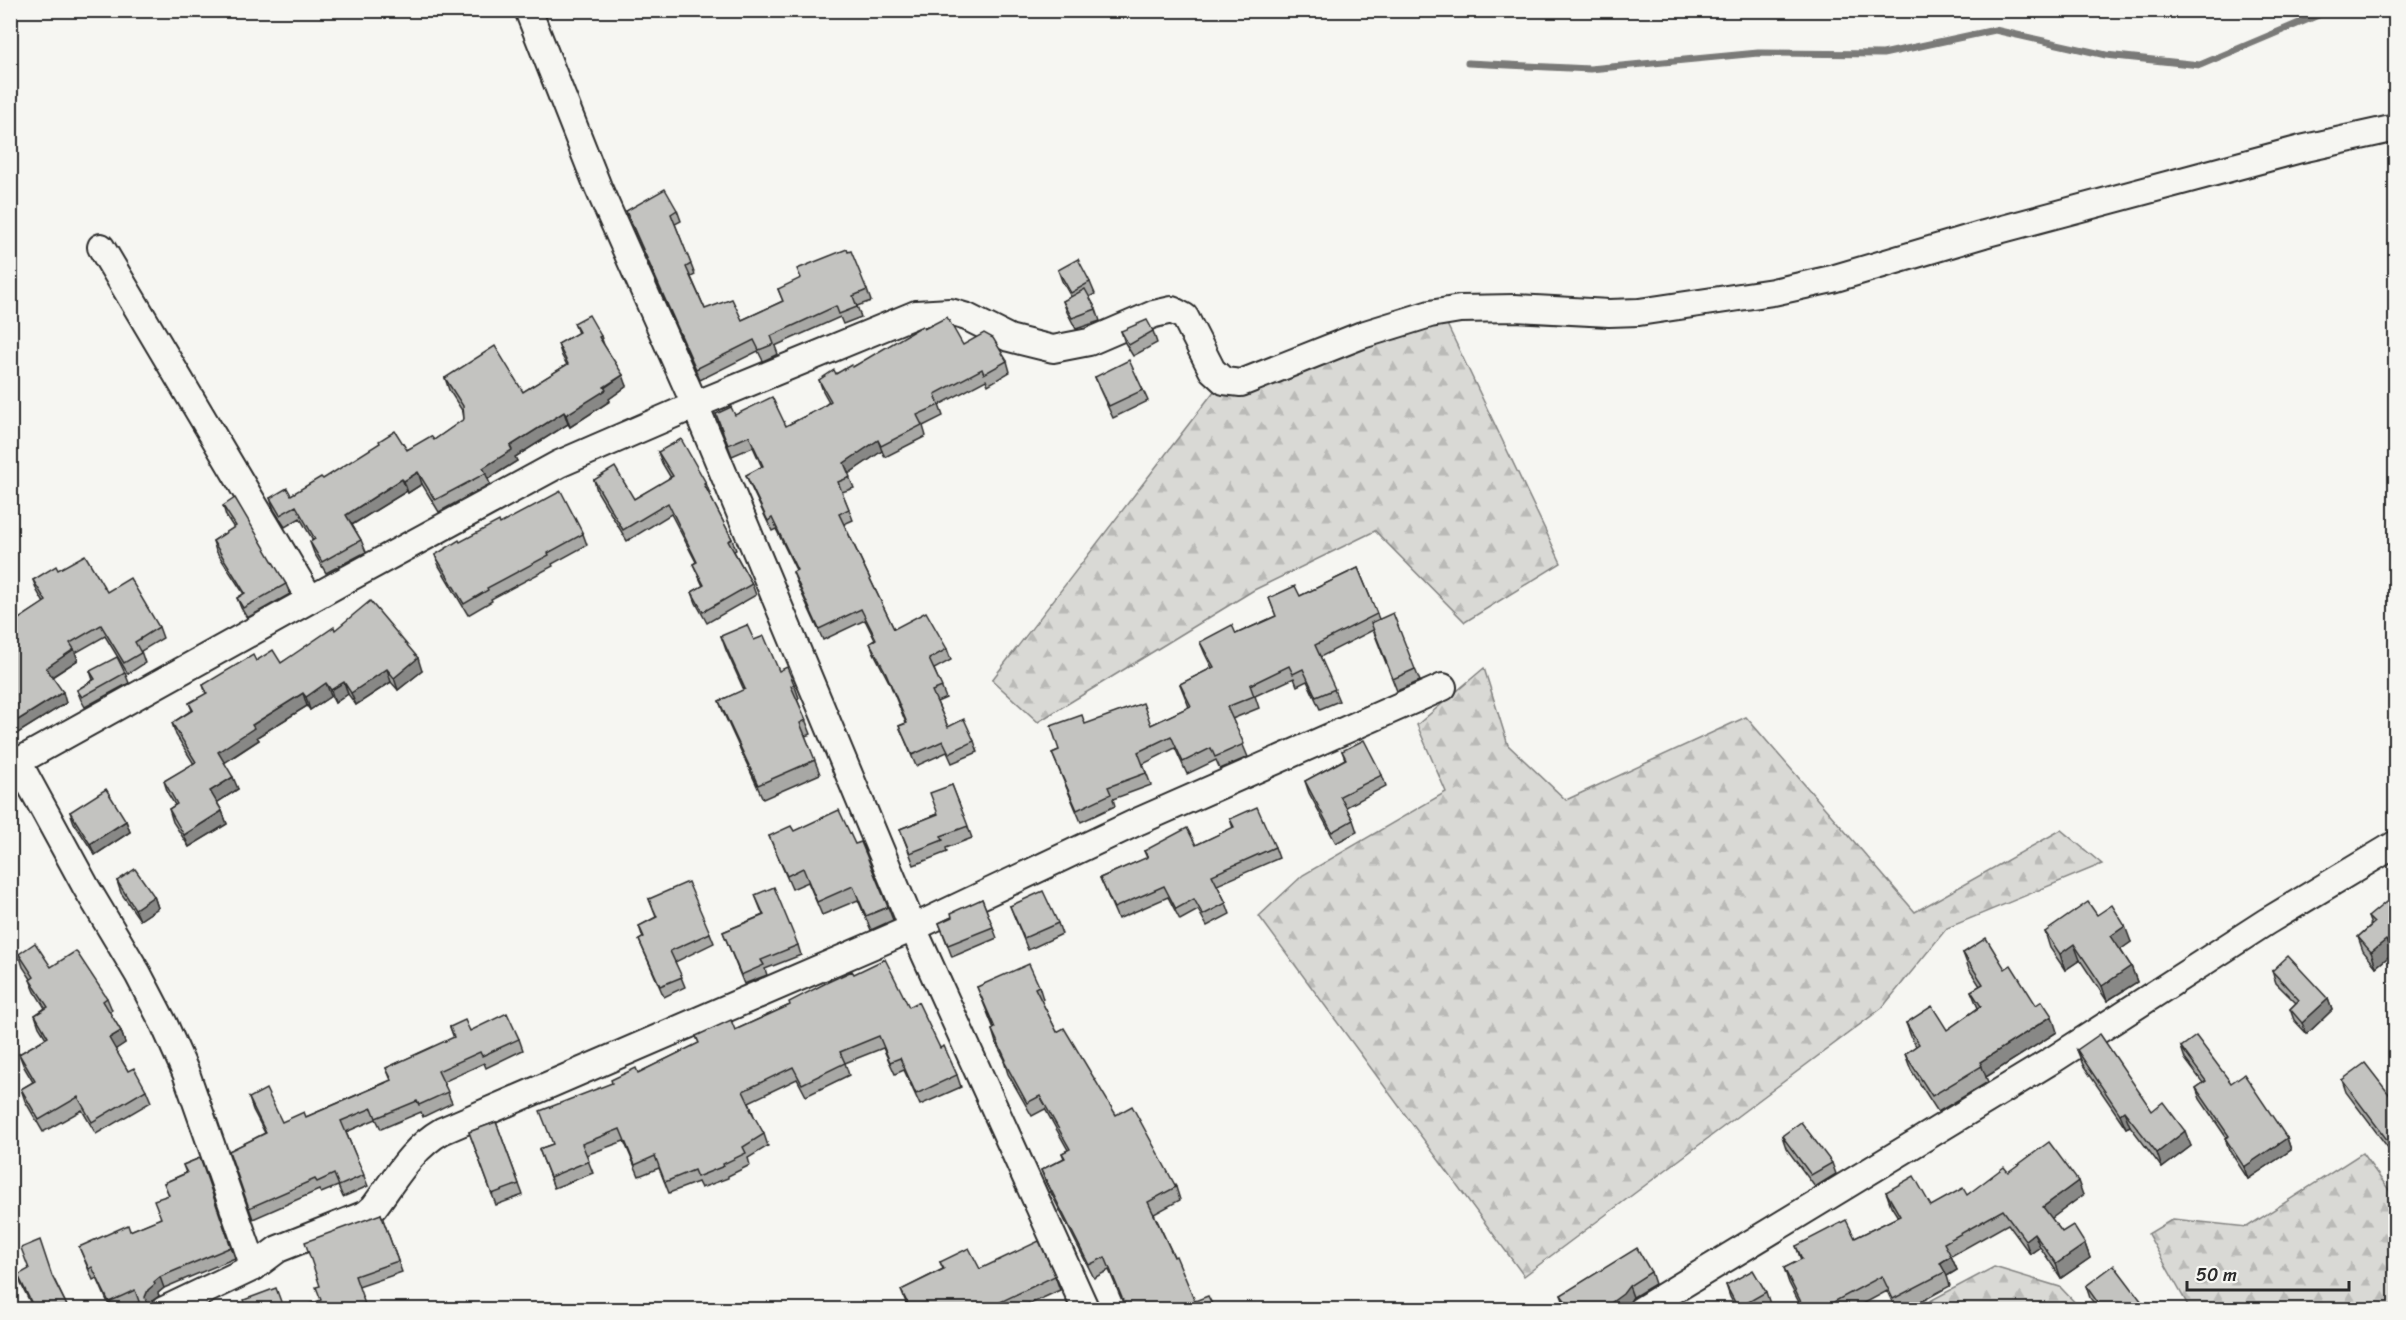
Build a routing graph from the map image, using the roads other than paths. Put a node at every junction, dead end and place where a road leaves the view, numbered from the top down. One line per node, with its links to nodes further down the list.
1 (528, 10): 4 (street)
2 (2396, 128): 4 (street)
3 (101, 248): 5 (street)
4 (695, 405): 5 (street); 9 (street)
5 (310, 599): 7 (street)
6 (1443, 687): 9 (street)
7 (14, 764): 10 (street)
8 (2396, 844): 13 (street)
9 (913, 928): 10 (street); 12 (street)
10 (254, 1267): 11 (street)
11 (164, 1310)
12 (1086, 1310)
13 (1641, 1310)

